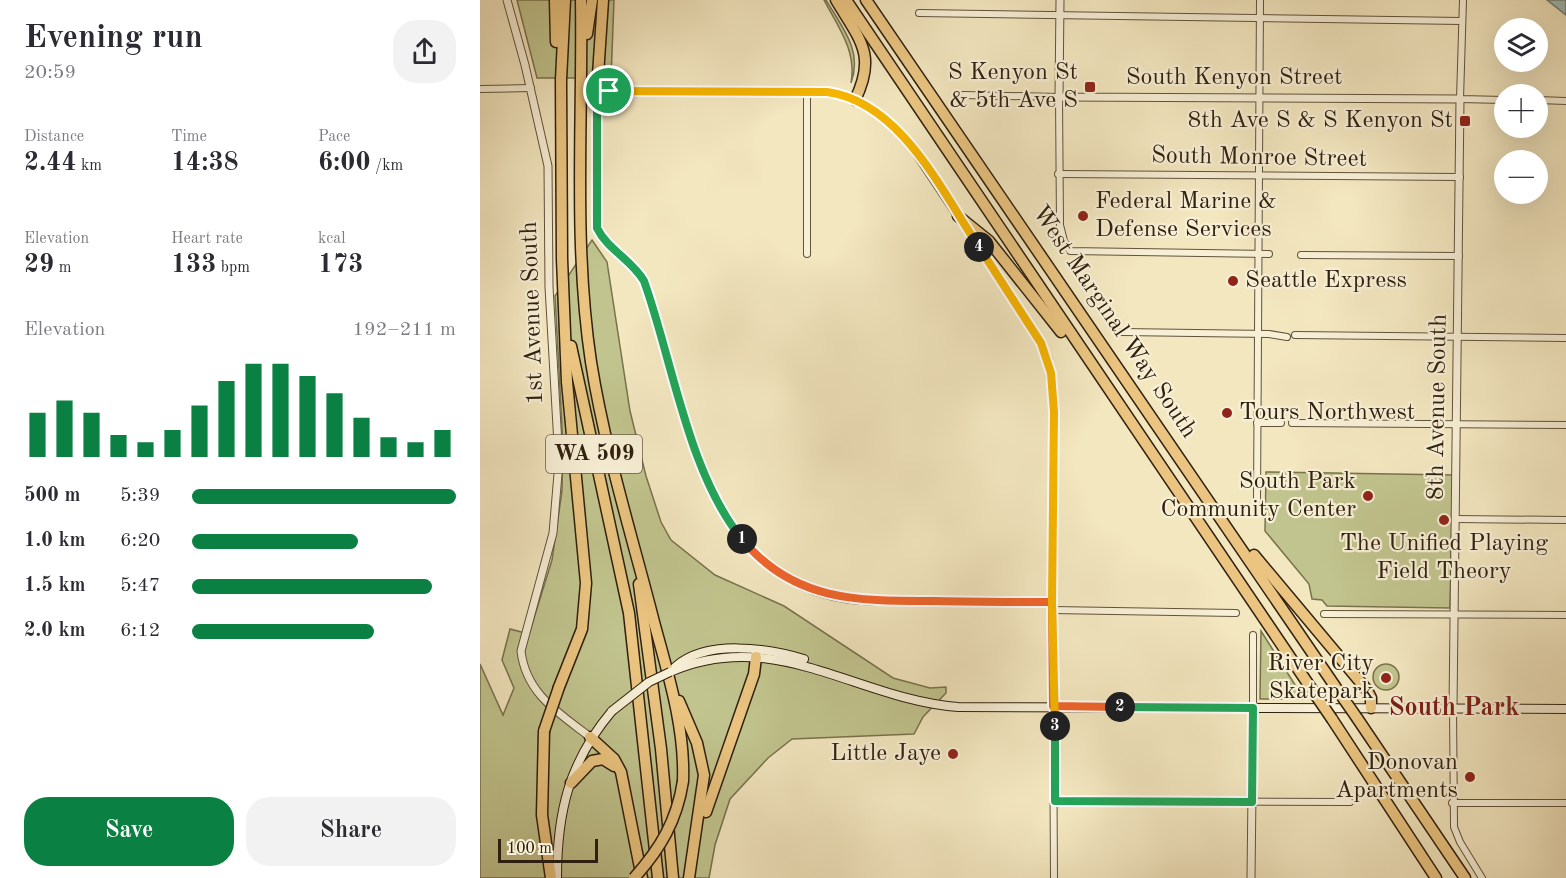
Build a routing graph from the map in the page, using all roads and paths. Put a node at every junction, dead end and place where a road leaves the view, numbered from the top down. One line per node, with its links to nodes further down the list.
1 (507, 0): 19 (street, 1st Avenue South)
2 (555, 0): 18 (highway)
3 (565, 0): 18 (highway, WA 509)
4 (581, 0): 17 (highway, WA 509)
5 (592, 0): 17 (highway)
6 (603, 0): 21 (highway)
7 (836, 0): 27 (highway)
8 (846, 0): 47 (highway, West Marginal Way South)
9 (866, 0): 54 (highway, West Marginal Way South)
10 (1060, 0): 14 (street)
11 (1260, 0): 15 (street)
12 (1463, 0): 16 (street, 8th Avenue South)
13 (920, 13): 14 (street)
14 (1060, 16): 15 (street); 24 (street)
15 (1260, 18): 16 (street); 25 (street)
16 (1462, 21): 26 (street, 8th Avenue South)
17 (582, 70): 57 (highway, WA 509)
18 (561, 80): 40 (highway, WA 509)
19 (531, 88): 20 (street); 74 (street, 1st Avenue South)
20 (480, 89)
21 (597, 90): 22 (street); 58 (street)
22 (807, 92): 27 (street); 35 (street)
23 (963, 95): 24 (street, South Kenyon Street)
24 (1059, 97): 25 (street, South Kenyon Street); 31 (street)
25 (1260, 97): 26 (street, South Kenyon Street); 32 (street)
26 (1460, 99): 28 (street, South Kenyon Street); 33 (street, 8th Avenue South)
27 (855, 100): 34 (street)
28 (1494, 100)
29 (1548, 100): 30 (street)
30 (1566, 101)
31 (1058, 174): 32 (street, South Monroe Street); 36 (street)
32 (1258, 177): 33 (street, South Monroe Street); 36 (street)
33 (1460, 177): 39 (street, 8th Avenue South)
34 (958, 216): 47 (highway); 58 (street)
35 (807, 254)
36 (1257, 254): 37 (street); 42 (street)
37 (1269, 254)
38 (1301, 255): 39 (street)
39 (1459, 256): 44 (street, 8th Avenue South)
40 (562, 259): 83 (highway, bridge); 87 (highway, WA 509)
41 (1122, 332): 42 (street)
42 (1258, 334): 45 (street); 48 (street)
43 (1295, 335): 44 (street)
44 (1458, 336): 46 (street); 51 (street, 8th Avenue South)
45 (1287, 338)
46 (1566, 338)
47 (1125, 413): 92 (highway, West Marginal Way South, bridge)
48 (1257, 423): 49 (street); 53 (street)
49 (1281, 423)
50 (1292, 423): 51 (street)
51 (1457, 425): 52 (street); 55 (street, 8th Avenue South)
52 (1566, 425)
53 (1257, 501)
54 (1216, 509): 71 (highway); 93 (highway, West Marginal Way South, bridge)
55 (1455, 519): 56 (street); 62 (street, 8th Avenue South)
56 (1566, 520)
57 (631, 534): 67 (highway); 88 (highway, WA 509)
58 (1052, 602): 59 (street)
59 (1052, 610): 60 (street); 69 (street)
60 (1236, 613)
61 (1324, 614): 62 (street)
62 (1454, 614): 63 (street); 72 (street, 8th Avenue South)
63 (1566, 615)
64 (1253, 635): 70 (street)
65 (756, 657): 66 (main road); 68 (main road); 82 (highway)
66 (670, 672): 68 (main road); 74 (main road, bridge)
67 (671, 684): 82 (highway); 85 (highway, bridge)
68 (867, 686): 69 (main road)
69 (1053, 706): 70 (main road); 77 (street)
70 (1253, 708): 71 (main road); 78 (street)
71 (1371, 708): 72 (main road)
72 (1453, 708): 73 (main road); 80 (street, 8th Avenue South)
73 (1566, 709)
74 (590, 737): 75 (highway); 76 (main road)
75 (621, 772): 76 (highway); 86 (highway)
76 (571, 783): 84 (main road)
77 (1055, 801): 78 (street); 90 (street)
78 (1252, 802): 79 (street); 91 (street)
79 (1350, 802)
80 (1452, 803): 81 (street); 94 (street, 8th Avenue South)
81 (1566, 803)
82 (695, 843): 89 (highway)
83 (551, 878)
84 (557, 878)
85 (634, 878)
86 (642, 878)
87 (657, 878)
88 (673, 878)
89 (689, 878)
90 (1054, 878)
91 (1251, 878)
92 (1436, 878)
93 (1465, 878)
94 (1482, 878)

